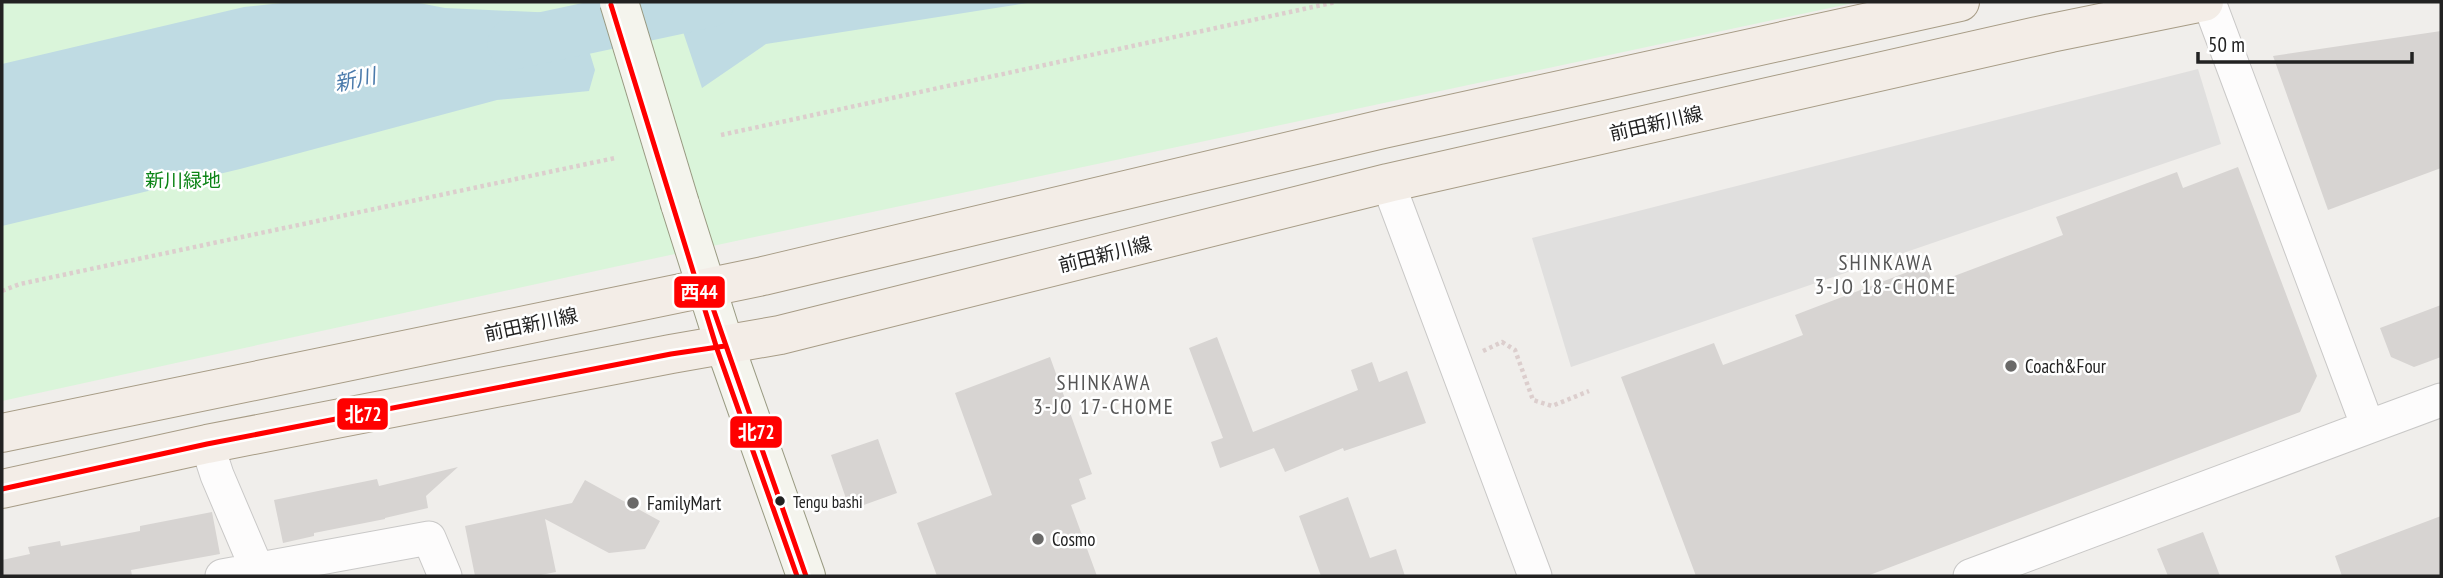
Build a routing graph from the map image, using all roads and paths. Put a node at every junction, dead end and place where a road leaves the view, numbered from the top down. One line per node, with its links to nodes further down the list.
1 (619, 2): 9 (street, bridge)
2 (1336, 2): 6 (path)
3 (1960, 2): 9 (main road, 前田新川線)
4 (2204, 2): 8 (main road, 前田新川線)
5 (2209, 2): 15 (street)
6 (721, 135)
7 (615, 158): 10 (path)
8 (1388, 183): 11 (main road, 前田新川線); 23 (street)
9 (706, 288): 11 (street); 16 (main road, 前田新川線)
10 (2, 291)
11 (725, 346): 17 (main road, 前田新川線); 22 (street)
12 (1479, 352): 13 (path)
13 (1589, 391)
14 (2441, 400): 15 (street)
15 (2368, 427): 24 (street)
16 (2, 433)
17 (207, 444): 18 (main road, 前田新川線); 19 (street)
18 (2, 489)
19 (259, 573): 20 (street); 21 (street)
20 (222, 576)
21 (445, 576)
22 (806, 576)
23 (1535, 576)
24 (1970, 576)

